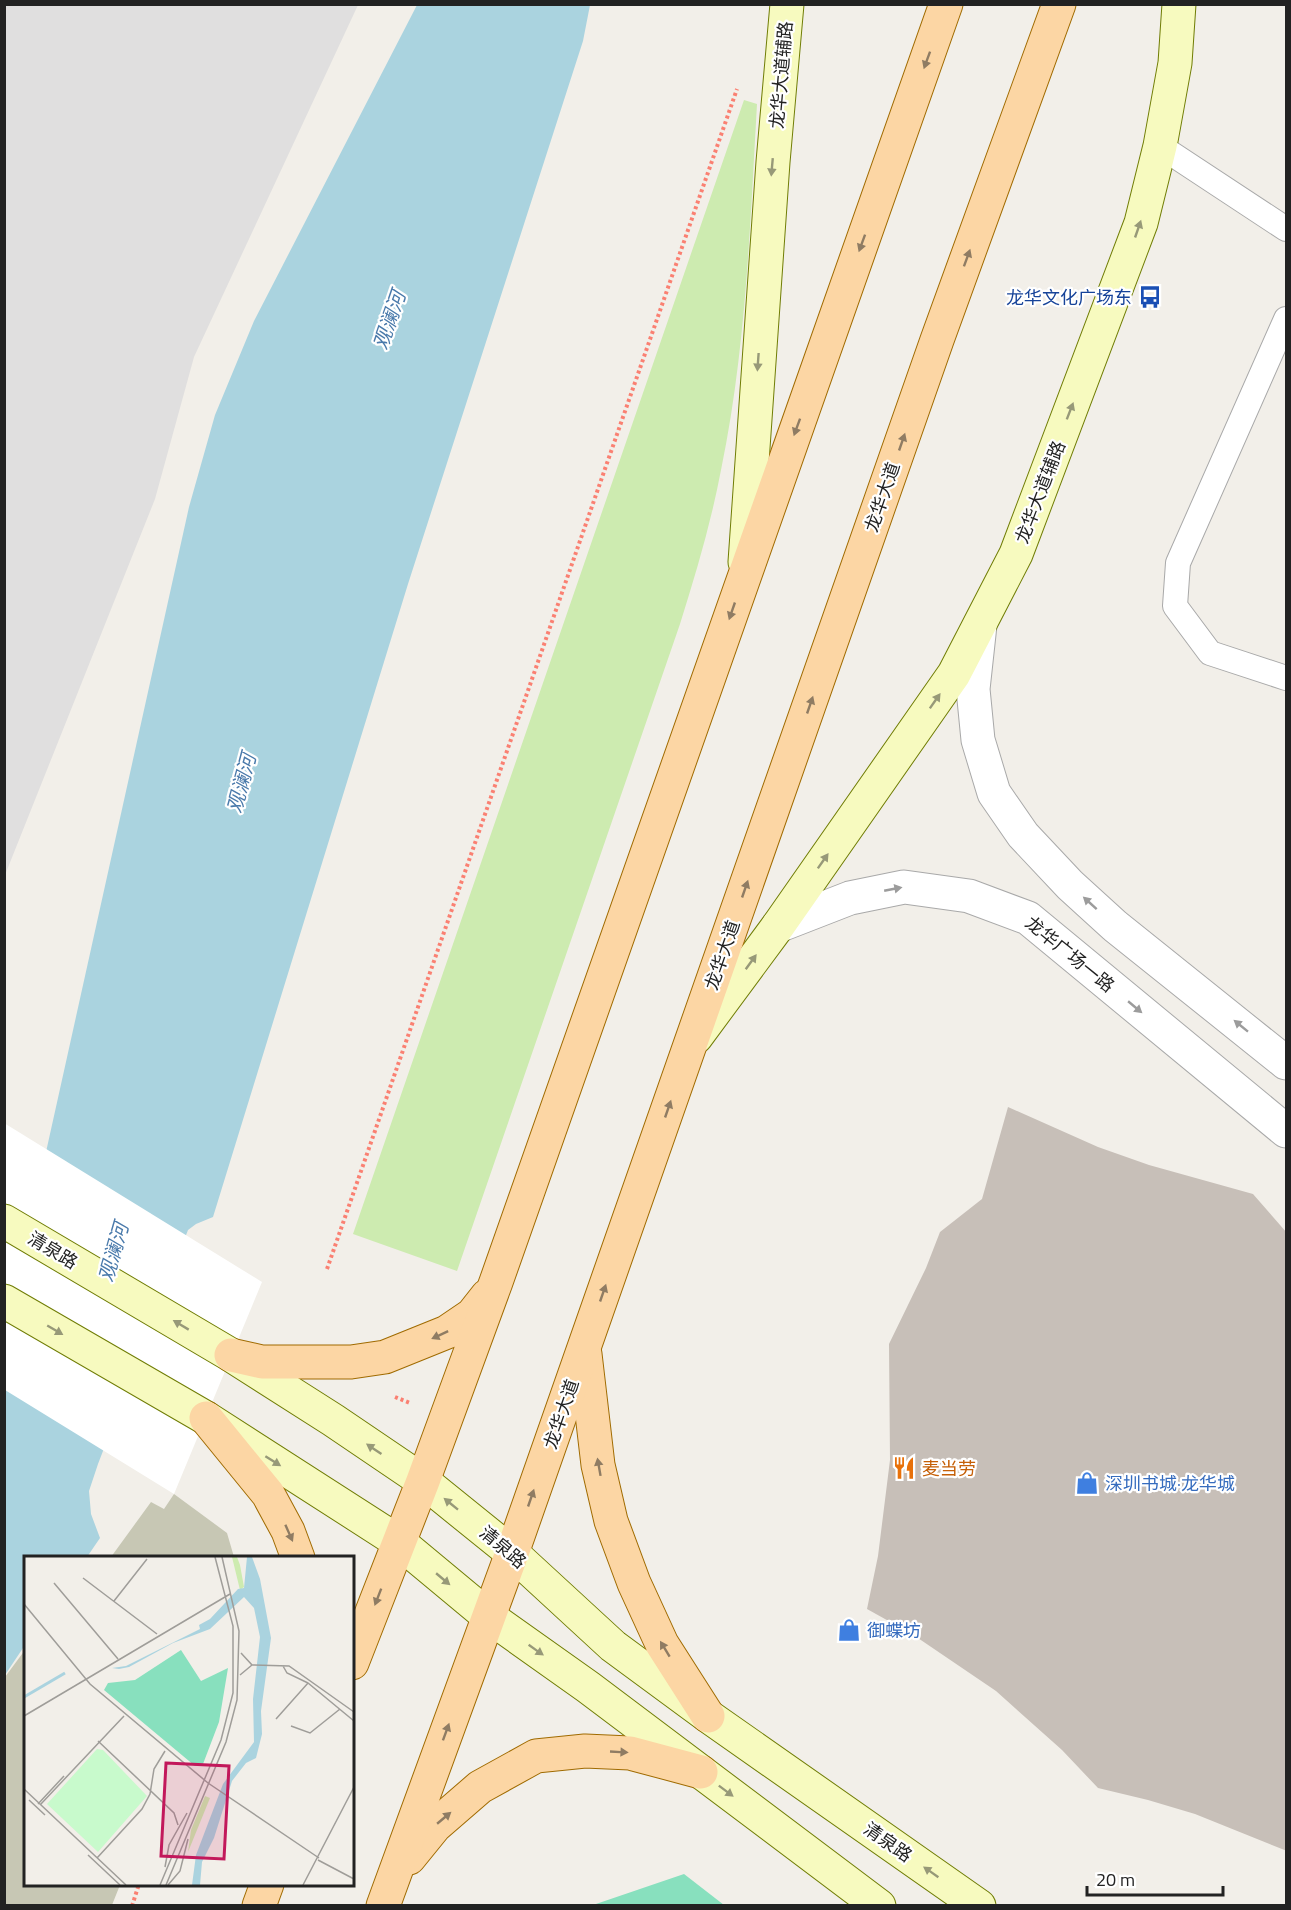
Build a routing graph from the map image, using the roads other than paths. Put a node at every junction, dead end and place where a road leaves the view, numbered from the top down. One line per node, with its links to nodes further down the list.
1 (787, 4): 8 (main road, 龙华大道辅路, one-way to 8)
2 (946, 4): 8 (main road, one-way to 8)
3 (1059, 4): 12 (main road, 龙华大道, one-way to 3)
4 (1179, 4): 5 (main road, 龙华大道辅路)
5 (1160, 146): 6 (lane); 9 (main road, 龙华大道辅路, one-way to 5)
6 (1287, 229)
7 (1287, 320): 10 (lane)
8 (744, 576): 16 (main road, one-way to 16)
9 (980, 622): 11 (main road, 龙华大道辅路, one-way to 9); 13 (street, one-way to 9)
10 (1287, 678)
11 (778, 926): 12 (main road, 龙华大道辅路, one-way to 11); 14 (street, 龙华广场一路, one-way to 14)
12 (691, 1043): 18 (main road, 龙华大道, one-way to 12)
13 (1287, 1063)
14 (1287, 1131)
15 (4, 1221): 19 (main road, 清泉路, one-way to 15)
16 (496, 1282): 19 (main road, one-way to 19); 21 (main road)
17 (4, 1301): 20 (main road, one-way to 20)
18 (584, 1348): 23 (main road, 龙华大道, one-way to 18); 27 (main road, one-way to 18)
19 (231, 1355): 21 (main road, 清泉路, one-way to 19)
20 (206, 1418): 22 (main road, one-way to 22); 24 (main road, one-way to 24)
21 (423, 1481): 22 (main road); 23 (main road, 清泉路, one-way to 21)
22 (399, 1542): 25 (main road, one-way to 25); 26 (main road, one-way to 26)
23 (512, 1553): 25 (main road, 龙华大道); 27 (main road, 清泉路)
24 (298, 1556)
25 (488, 1616): 28 (main road, one-way to 28); 30 (main road, 龙华大道, one-way to 25)
26 (354, 1658)
27 (708, 1716): 33 (main road, 清泉路, one-way to 27)
28 (701, 1772): 30 (main road, one-way to 28); 32 (main road, one-way to 32)
29 (266, 1886): 31 (main road)
30 (388, 1892)
31 (259, 1905)
32 (879, 1905)
33 (979, 1905)

